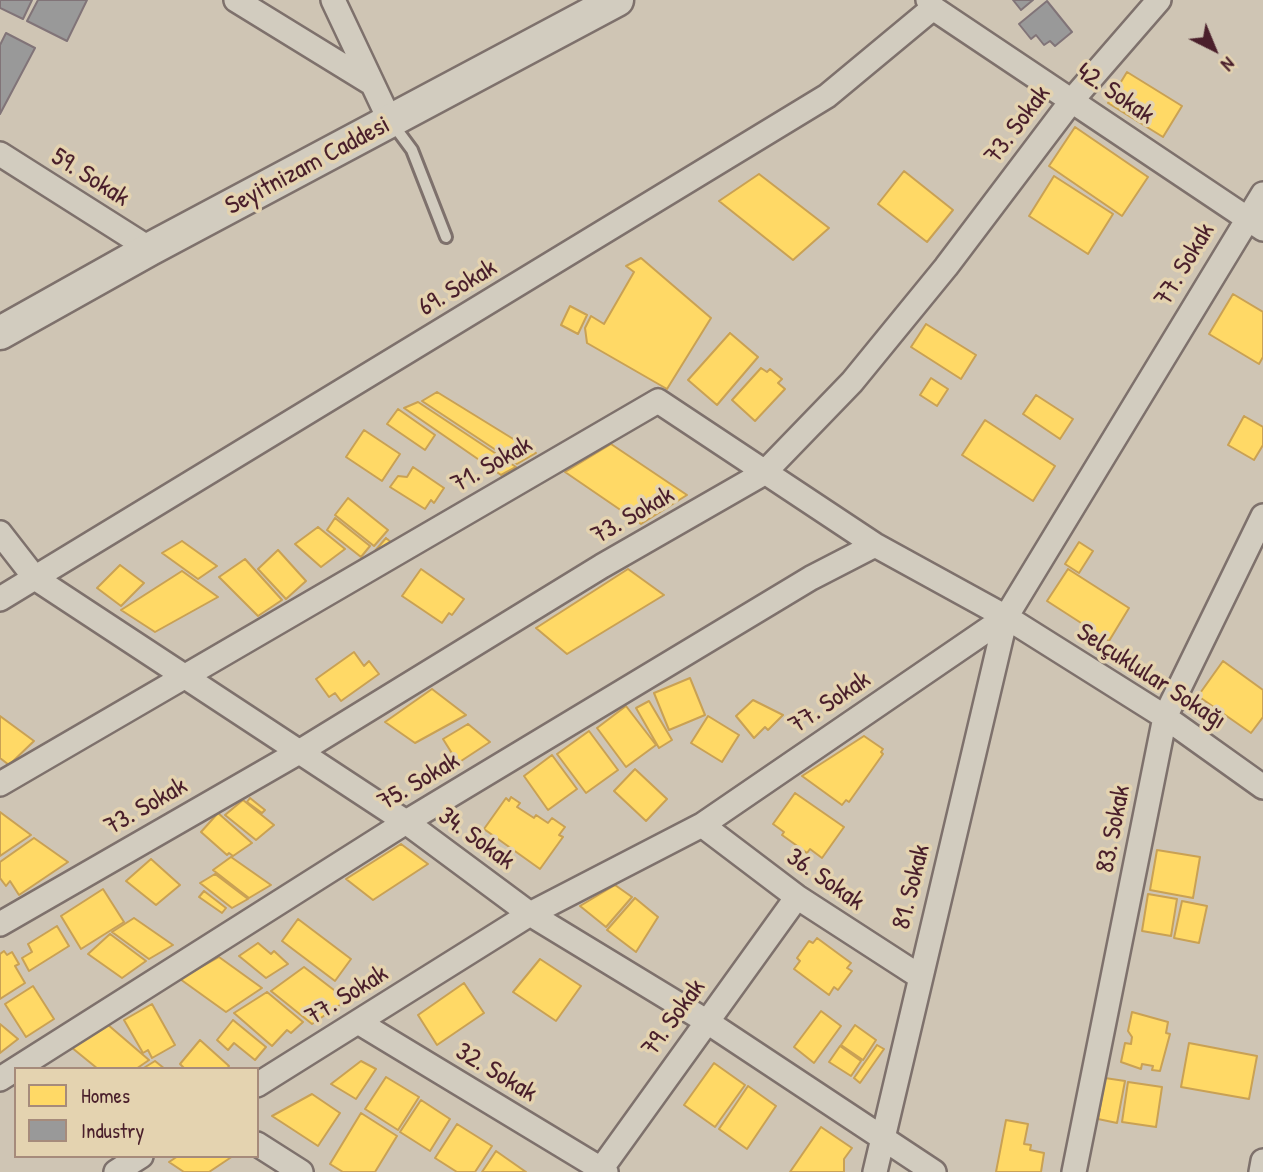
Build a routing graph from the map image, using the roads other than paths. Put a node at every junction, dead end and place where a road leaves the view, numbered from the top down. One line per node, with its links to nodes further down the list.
1 (236, 0): 6 (street)
2 (333, 0): 6 (street)
3 (617, 0): 8 (street, Seyitnizam Caddesi)
4 (1159, 0): 7 (street, 73. Sokak)
5 (931, 4): 7 (street, 42. Sokak); 19 (street, 69. Sokak)
6 (371, 83): 8 (street)
7 (1073, 99): 11 (street, 42. Sokak); 15 (street, 73. Sokak)
8 (391, 122): 12 (lane); 13 (street, Seyitnizam Caddesi)
9 (0, 154): 13 (street, 59. Sokak)
10 (1263, 194): 11 (street, 77. Sokak)
11 (1255, 223): 21 (street, 77. Sokak)
12 (446, 237)
13 (150, 248): 14 (street, Seyitnizam Caddesi)
14 (0, 333)
15 (764, 473): 18 (street, 71. Sokak); 22 (street, 71. Sokak); 24 (street, 73. Sokak)
16 (1263, 516): 23 (street, 83. Sokak)
17 (0, 533): 19 (street, 34. Sokak)
18 (875, 545): 21 (street, 71. Sokak); 27 (street, 75. Sokak)
19 (35, 578): 20 (street, 69. Sokak); 22 (street, 34. Sokak)
20 (0, 599)
21 (1006, 617): 23 (street, Selçuklular Sokağı); 28 (street, 77. Sokak); 32 (street, 81. Sokak)
22 (186, 677): 24 (street, 34. Sokak); 25 (street, 71. Sokak)
23 (1165, 717): 26 (street, Selçuklular Sokağı); 46 (street, 83. Sokak)
24 (299, 752): 27 (street, 34. Sokak); 31 (street, 73. Sokak)
25 (0, 784)
26 (1263, 787)
27 (406, 822): 30 (street, 34. Sokak); 35 (street, 75. Sokak)
28 (702, 825): 29 (street, 36. Sokak); 30 (street, 77. Sokak)
29 (797, 897): 32 (street, 36. Sokak); 33 (street, 79. Sokak)
30 (530, 914): 33 (street, 34. Sokak); 34 (street, 77. Sokak)
31 (0, 923)
32 (919, 976): 37 (street, 81. Sokak)
33 (706, 1021): 37 (street, 34. Sokak); 41 (street, 79. Sokak)
34 (358, 1022): 36 (street, 77. Sokak); 41 (street, 32. Sokak)
35 (19, 1067)
36 (259, 1084)
37 (883, 1138): 44 (street, 81. Sokak); 45 (street, 34. Sokak)
38 (259, 1145): 43 (street)
39 (138, 1158): 42 (street)
40 (1263, 1161): 47 (street)
41 (602, 1171)
42 (116, 1172)
43 (301, 1172)
44 (875, 1172)
45 (934, 1172)
46 (1074, 1172)
47 (1261, 1172)

